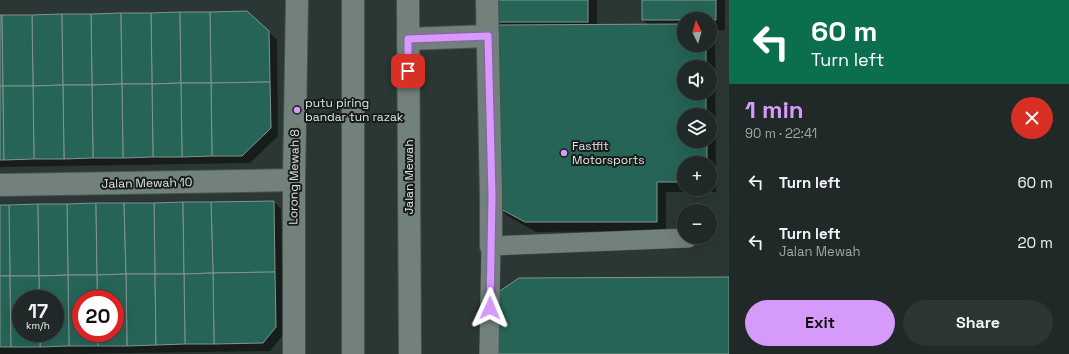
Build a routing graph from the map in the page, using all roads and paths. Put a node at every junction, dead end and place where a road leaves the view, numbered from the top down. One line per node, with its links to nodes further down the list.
1 (297, 0): 7 (street, Lorong Mewah 8)
2 (353, 0): 12 (street)
3 (408, 0): 6 (street, Jalan Mewah)
4 (488, 0): 5 (street)
5 (488, 36): 6 (street); 10 (street)
6 (408, 39): 13 (street, Jalan Mewah)
7 (294, 180): 8 (street, Jalan Mewah 10); 11 (street, Lorong Mewah 8)
8 (0, 185)
9 (677, 238): 10 (lane)
10 (490, 246): 14 (lane)
11 (294, 354)
12 (353, 354)
13 (410, 354)
14 (489, 354)

